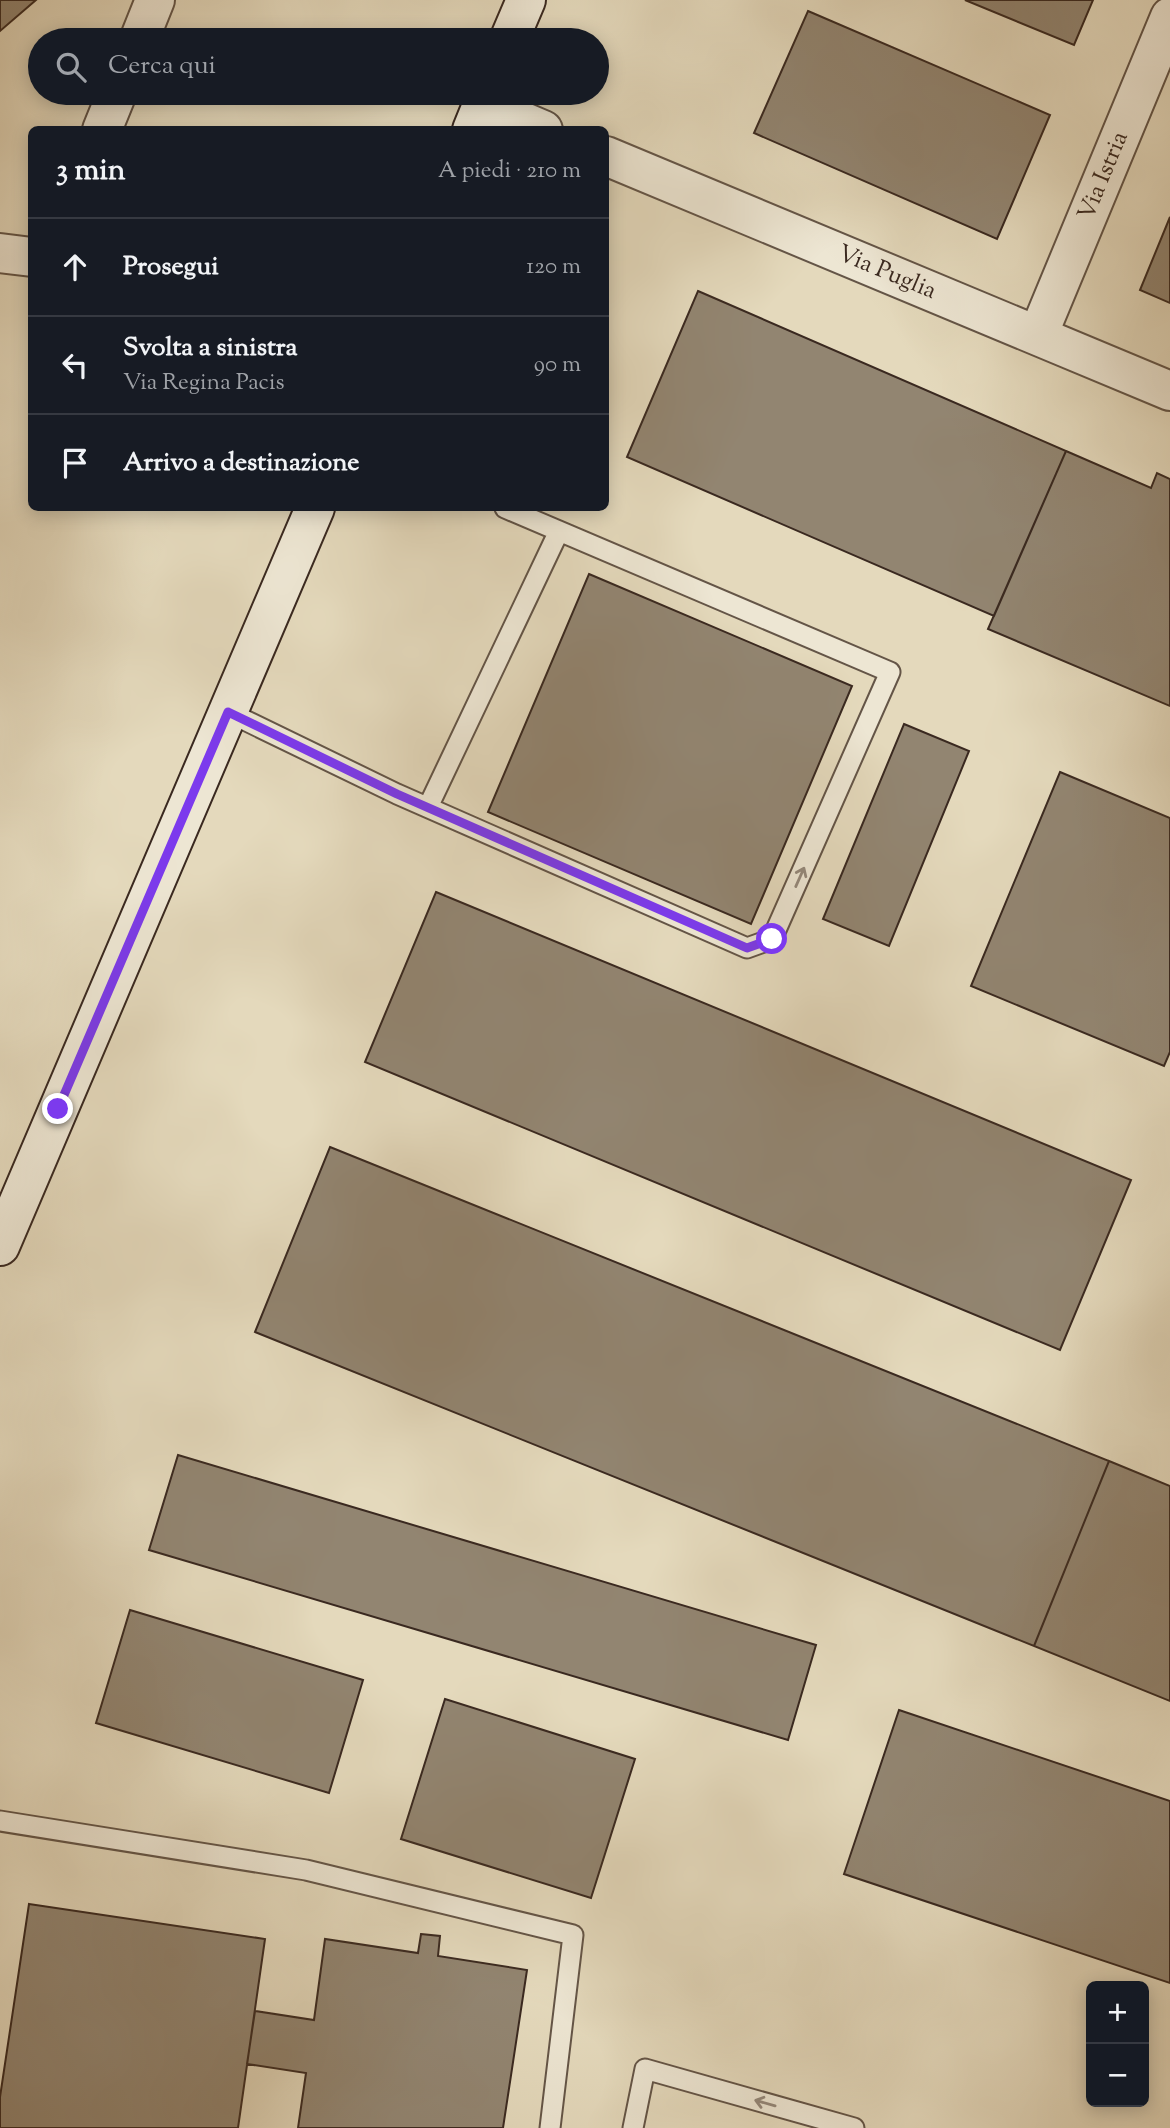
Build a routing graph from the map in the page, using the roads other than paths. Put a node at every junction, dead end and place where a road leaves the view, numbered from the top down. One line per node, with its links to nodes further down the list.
1 (155, 0): 4 (street)
2 (526, 0): 5 (street)
3 (1170, 17): 13 (street, Via Istria)
4 (144, 28)
5 (514, 28)
6 (112, 105): 8 (street)
7 (480, 109): 9 (street)
8 (104, 126)
9 (531, 126)
10 (609, 157): 13 (street, Via Puglia)
11 (0, 253): 12 (street)
12 (28, 256)
13 (1038, 335): 14 (street, Via Puglia)
14 (1170, 391)
15 (314, 511): 18 (street)
16 (512, 511): 17 (lane)
17 (559, 531): 19 (lane); 19 (lane, one-way to 17)
18 (228, 712): 19 (lane); 20 (street)
19 (428, 807)
20 (0, 1246)
21 (0, 1821): 22 (lane)
22 (550, 2128)
23 (633, 2128): 24 (lane, one-way to 23)
24 (854, 2128)

